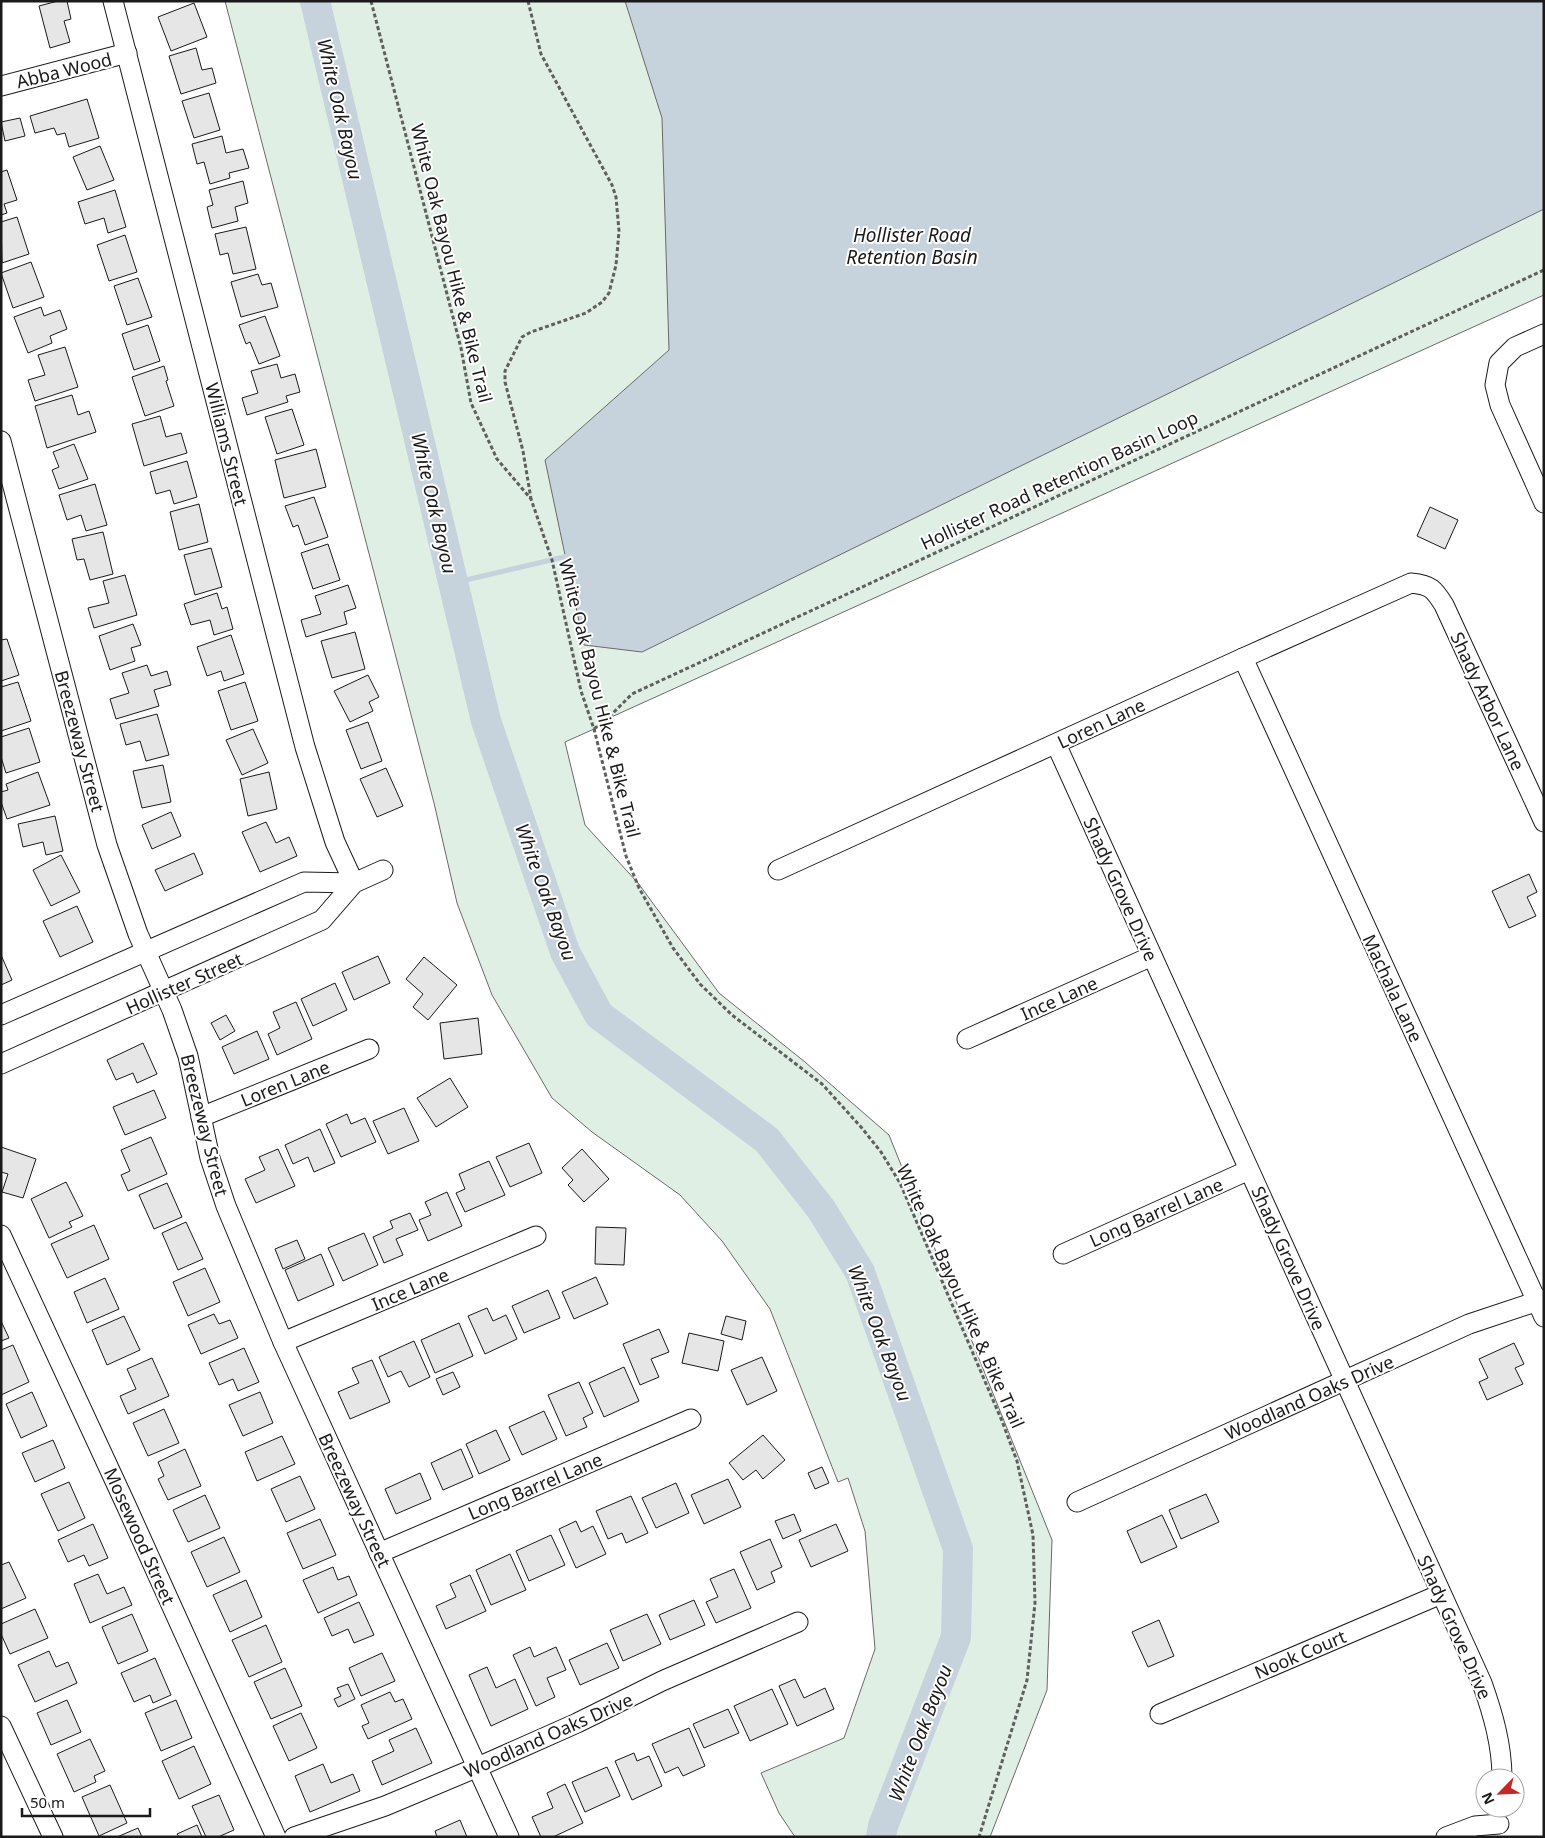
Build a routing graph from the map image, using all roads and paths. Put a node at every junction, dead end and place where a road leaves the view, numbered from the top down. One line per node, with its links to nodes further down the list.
1 (113, 1): 4 (street, Williams Street)
2 (371, 1): 9 (path, White Oak Bayou Hike & Bike Trail)
3 (528, 1): 9 (path)
4 (126, 53): 5 (street, Abba Wood); 18 (street, Williams Street)
5 (1, 86)
6 (1544, 270): 13 (path, Hollister Road Retention Basin Loop)
7 (1544, 334): 10 (street)
8 (1, 441): 19 (street, Breezeway Street)
9 (531, 499): 13 (path, White Oak Bayou Hike & Bike Trail)
10 (1544, 503)
11 (1426, 584): 12 (street, Loren Lane); 15 (street, Shady Arbor Lane)
12 (1243, 658): 14 (street, Loren Lane); 31 (street, Machala Lane)
13 (594, 729): 48 (path, White Oak Bayou Hike & Bike Trail)
14 (1056, 744): 17 (street, Loren Lane); 20 (street, Shady Grove Drive)
15 (1544, 822)
16 (383, 870): 18 (street, Hollister Street)
17 (778, 870)
18 (354, 883): 19 (street, Hollister Street); 21 (street, Hollister Street)
19 (145, 951): 21 (street, Breezeway Street); 22 (street, Hollister Street)
20 (1152, 956): 23 (street, Ince Lane); 27 (street, Shady Grove Drive)
21 (164, 992): 25 (street, Hollister Street); 26 (street, Breezeway Street)
22 (1, 1015)
23 (967, 1039)
24 (369, 1049): 26 (street, Loren Lane)
25 (1, 1064)
26 (201, 1118): 32 (street, Breezeway Street)
27 (1249, 1170): 30 (street, Long Barrel Lane); 33 (street, Shady Grove Drive)
28 (1, 1235): 45 (street, Mosewood Street)
29 (536, 1236): 32 (street, Ince Lane)
30 (1063, 1254)
31 (1541, 1306): 33 (street, Woodland Oaks Drive)
32 (283, 1342): 36 (street, Breezeway Street)
33 (1344, 1381): 35 (street, Woodland Oaks Drive); 37 (street, Shady Grove Drive)
34 (691, 1419): 36 (street, Long Barrel Lane)
35 (1077, 1502)
36 (379, 1553): 41 (street, Breezeway Street)
37 (1440, 1594): 39 (street, Nook Court); 42 (street, Shady Grove Drive)
38 (798, 1622): 41 (street, Woodland Oaks Drive)
39 (1160, 1714)
40 (1, 1726): 44 (street)
41 (478, 1767): 46 (street, Woodland Oaks Drive); 47 (street, Breezeway Street)
42 (1502, 1768)
43 (1499, 1823): 49 (street)
44 (53, 1837)
45 (276, 1837)
46 (294, 1837)
47 (509, 1837)
48 (980, 1837)
49 (1446, 1837)

